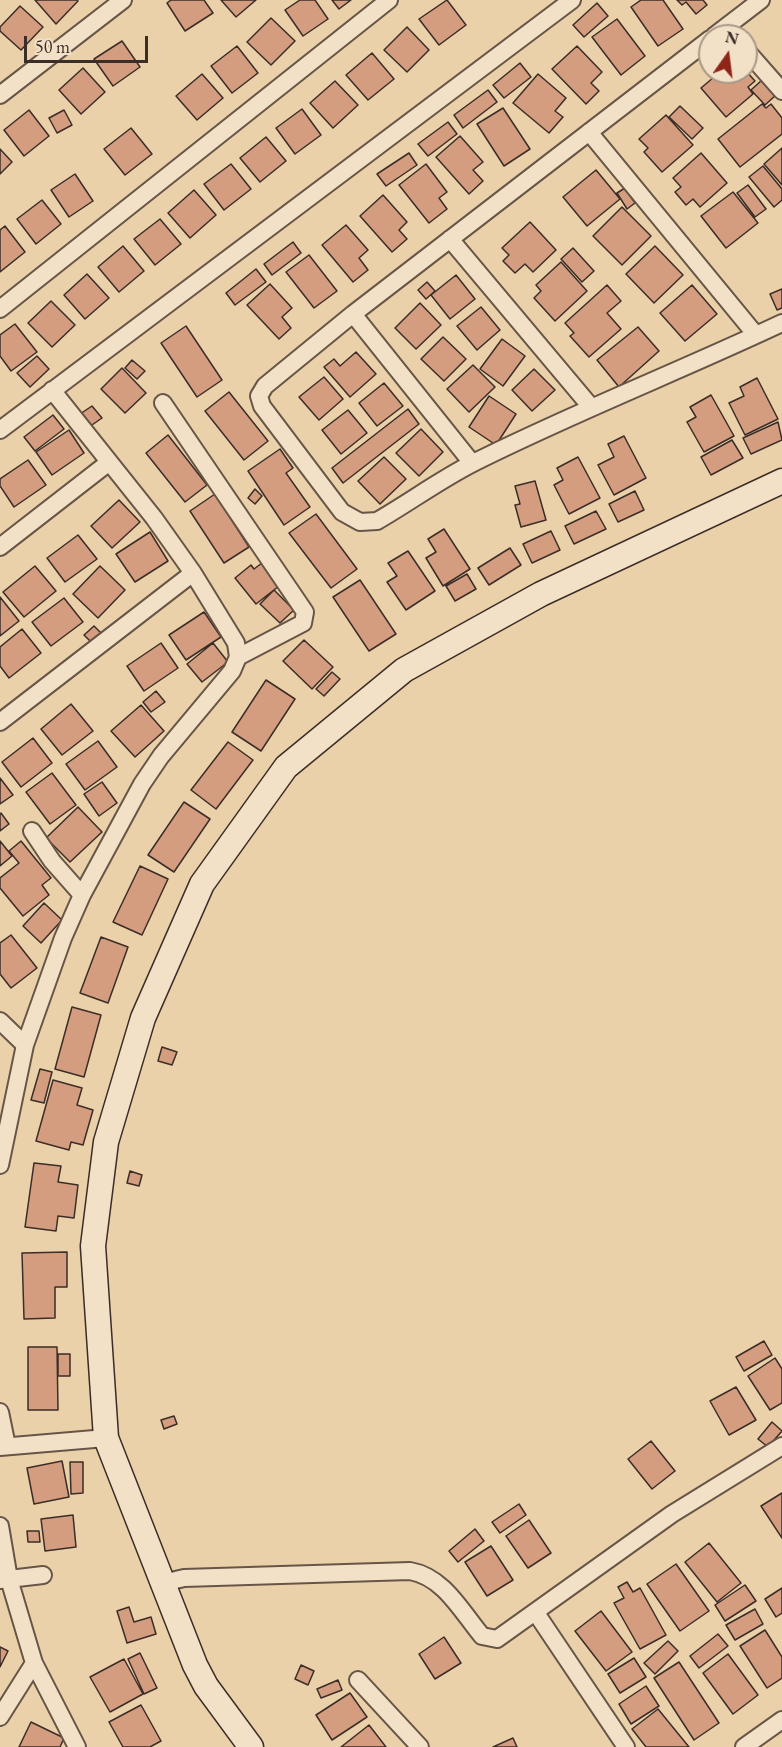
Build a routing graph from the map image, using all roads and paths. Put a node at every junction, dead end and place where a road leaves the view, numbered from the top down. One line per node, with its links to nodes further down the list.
1 (123, 0): 9 (street)
2 (389, 0): 12 (street)
3 (572, 0): 16 (street)
4 (761, 0): 5 (street)
5 (735, 24)
6 (698, 48): 10 (street)
7 (758, 64): 8 (street)
8 (782, 91)
9 (0, 94)
10 (590, 132): 11 (street); 15 (street)
11 (450, 239): 13 (street); 18 (street)
12 (0, 309)
13 (353, 314): 21 (street); 21 (street)
14 (782, 323): 15 (street)
15 (756, 335): 18 (street)
16 (52, 390): 19 (street); 20 (street)
17 (163, 403): 25 (street)
18 (591, 407): 21 (street)
19 (0, 430)
20 (108, 463): 23 (street); 24 (street)
21 (472, 463)
22 (782, 481): 33 (street)
23 (0, 547)
24 (193, 573): 25 (street); 26 (street)
25 (238, 657): 28 (street)
26 (0, 722)
27 (32, 831): 28 (street)
28 (82, 895): 30 (street)
29 (0, 1022): 30 (street)
30 (25, 1045): 31 (street)
31 (0, 1166)
32 (0, 1412): 34 (street)
33 (106, 1438): 34 (street); 39 (street)
34 (4, 1446)
35 (782, 1446): 40 (street)
36 (0, 1526): 38 (street)
37 (43, 1575): 38 (street)
38 (4, 1580): 41 (street)
39 (163, 1583): 40 (street); 46 (street)
40 (536, 1613): 48 (street)
41 (34, 1663): 43 (street); 45 (street)
42 (358, 1680): 47 (street)
43 (0, 1718)
44 (782, 1720): 49 (street)
45 (77, 1747)
46 (251, 1747)
47 (420, 1747)
48 (626, 1747)
49 (744, 1747)

